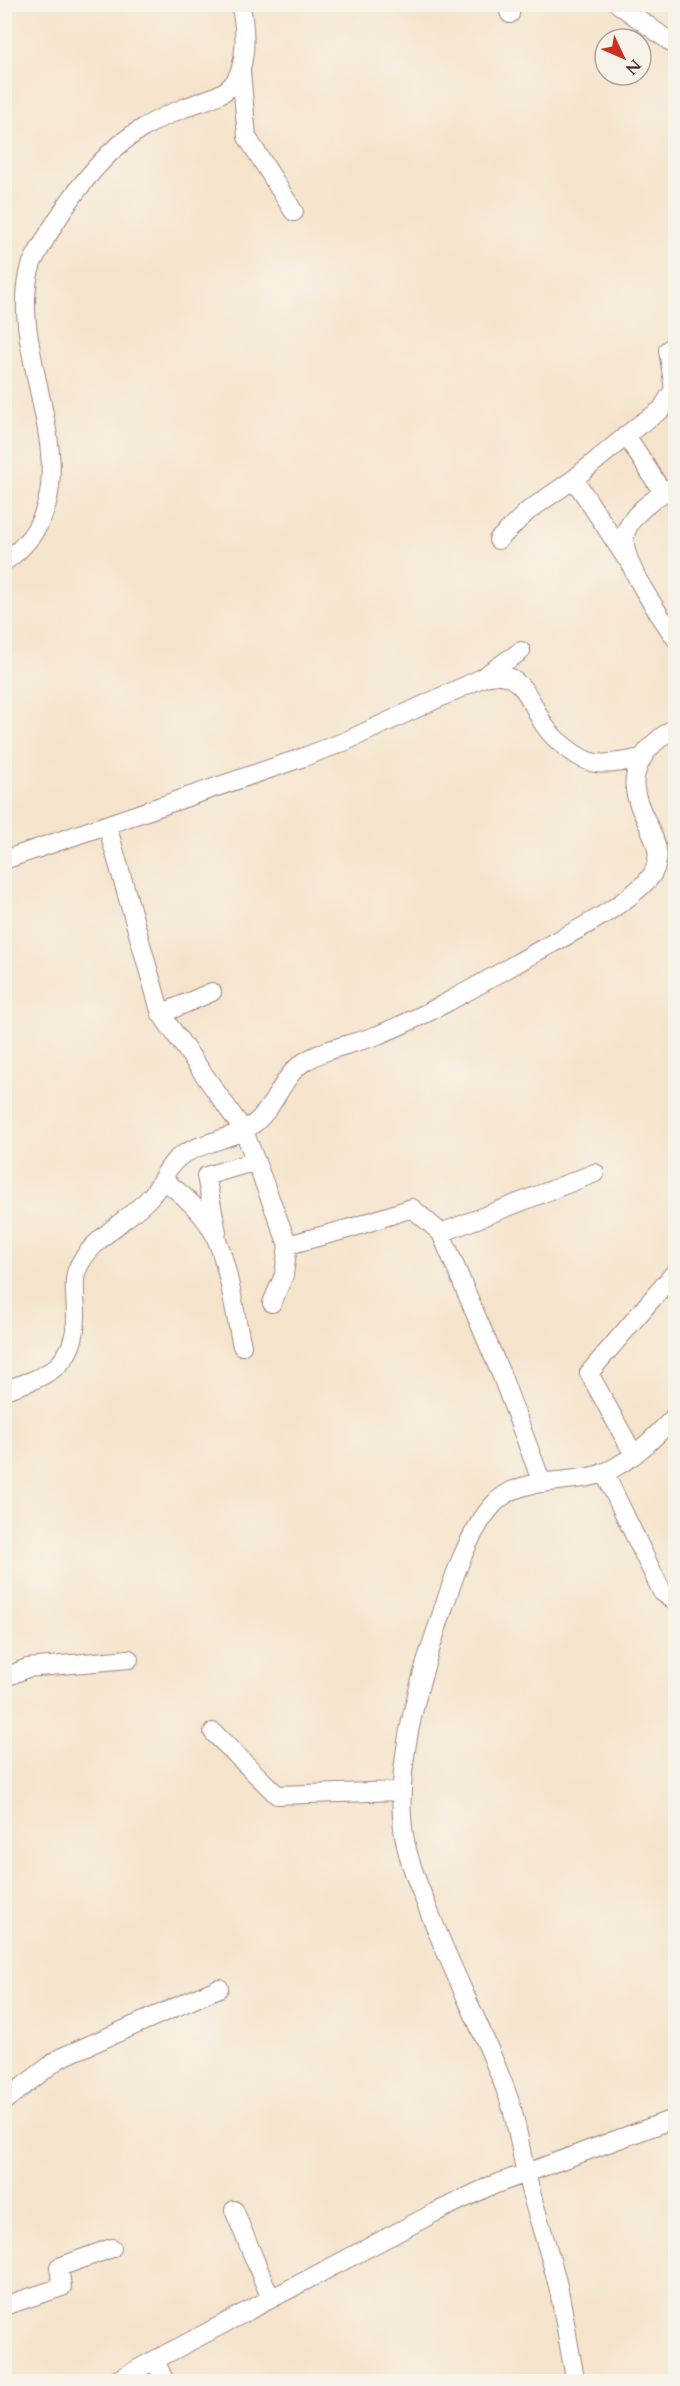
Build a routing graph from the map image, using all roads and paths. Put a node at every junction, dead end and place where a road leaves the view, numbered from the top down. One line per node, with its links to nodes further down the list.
1 (240, 4): 4 (street)
2 (618, 4): 3 (street)
3 (675, 46)
4 (241, 70): 5 (street); 11 (street)
5 (294, 212)
6 (675, 344): 7 (street)
7 (626, 435): 8 (street); 9 (street)
8 (574, 479): 10 (street); 12 (street)
9 (669, 489): 12 (street)
10 (498, 540)
11 (4, 562)
12 (632, 567): 13 (street)
13 (675, 639)
14 (521, 651): 15 (street)
15 (482, 678): 17 (street); 18 (street)
16 (675, 727): 17 (street)
17 (642, 758): 22 (street)
18 (106, 825): 19 (street); 21 (street)
19 (4, 860)
20 (212, 992): 21 (street)
21 (160, 1014): 22 (street)
22 (244, 1131): 23 (street); 25 (street)
23 (256, 1161): 27 (street); 28 (street)
24 (596, 1173): 26 (street)
25 (162, 1179): 28 (street); 32 (street)
26 (441, 1233): 27 (street); 36 (street)
27 (288, 1245): 30 (street)
28 (220, 1247): 31 (street)
29 (675, 1271): 34 (street)
30 (272, 1303)
31 (242, 1346)
32 (4, 1390)
33 (675, 1415): 34 (street)
34 (634, 1455): 35 (street)
35 (604, 1472): 36 (street); 37 (street)
36 (542, 1483): 41 (street)
37 (674, 1599)
38 (129, 1659): 39 (street)
39 (4, 1678)
40 (213, 1731): 41 (street)
41 (401, 1791): 45 (street)
42 (219, 1988): 43 (street)
43 (4, 2101)
44 (675, 2118): 45 (street)
45 (526, 2174): 48 (street); 53 (street)
46 (234, 2210): 48 (street)
47 (112, 2248): 49 (street)
48 (271, 2299): 50 (street)
49 (4, 2306)
50 (155, 2360): 51 (street); 52 (street)
51 (112, 2382)
52 (165, 2382)
53 (576, 2382)

